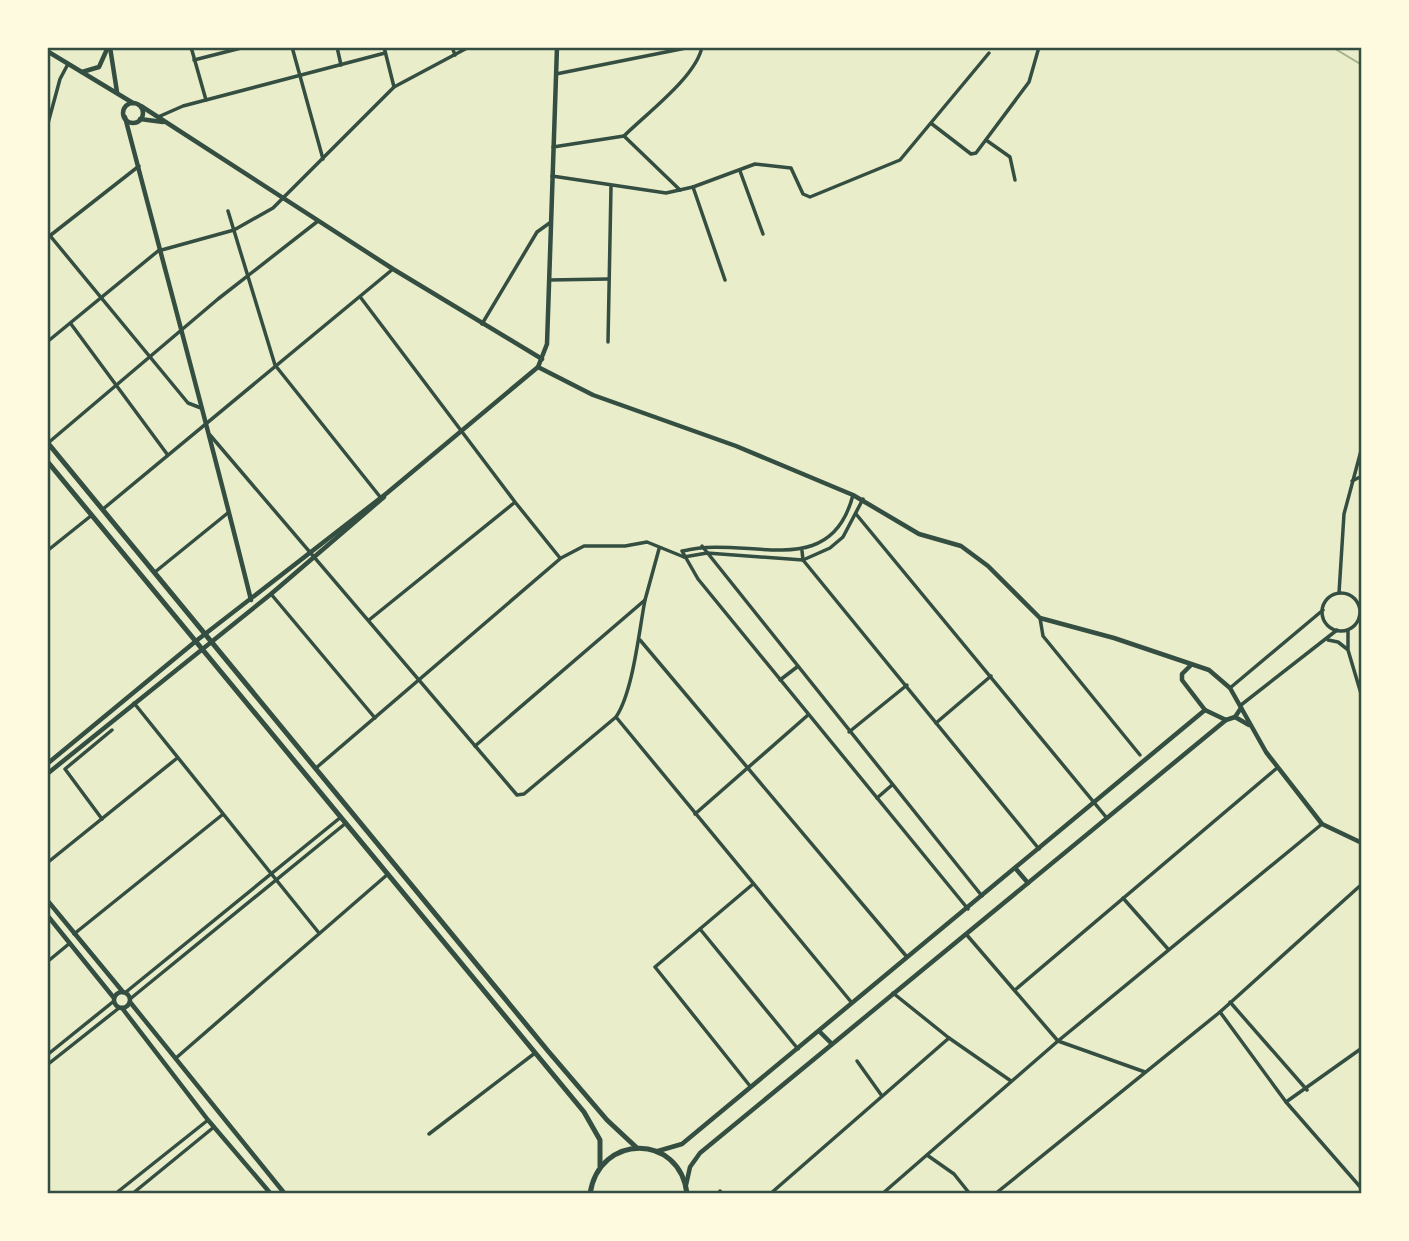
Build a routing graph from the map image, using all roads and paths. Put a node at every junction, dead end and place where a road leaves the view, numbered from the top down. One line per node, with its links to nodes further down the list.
1 (109, 47): 20 (street); 24 (street)
2 (191, 47): 17 (street)
3 (245, 47): 17 (street)
4 (292, 47): 22 (street)
5 (337, 47): 19 (street)
6 (384, 47): 14 (street)
7 (452, 47): 16 (street)
8 (469, 47): 16 (street)
9 (557, 47): 21 (street)
10 (691, 47): 21 (street)
11 (702, 47): 36 (street)
12 (1039, 47): 37 (street)
13 (47, 51): 18 (street)
14 (385, 53): 19 (street); 23 (street)
15 (989, 53): 33 (street)
16 (455, 55): 23 (street)
17 (194, 60): 25 (street)
18 (68, 65): 20 (street); 34 (street)
19 (341, 65): 22 (street)
20 (81, 72): 24 (street)
21 (556, 75): 38 (street)
22 (300, 77): 25 (street); 39 (street)
23 (394, 87): 39 (street)
24 (117, 94): 26 (street); 28 (street)
25 (206, 100): 29 (street)
26 (133, 103): 27 (street); 28 (street)
27 (141, 107): 29 (street); 30 (street)
28 (124, 116): 31 (street); 35 (street)
29 (158, 117): 32 (street)
30 (141, 119): 31 (street); 32 (street)
31 (133, 122): 35 (street)
32 (164, 122): 47 (street)
33 (932, 124): 37 (street); 41 (street)
34 (47, 127)
35 (129, 134): 40 (street)
36 (624, 136): 38 (street); 46 (street)
37 (986, 140): 43 (street)
38 (553, 147): 42 (street)
39 (323, 159): 47 (street)
40 (139, 166): 53 (street); 54 (street)
41 (740, 171): 45 (street); 52 (street)
42 (552, 176): 44 (street); 50 (street)
43 (1014, 180)
44 (611, 187): 46 (street); 57 (street)
45 (692, 187): 46 (street); 59 (street)
46 (680, 190)
47 (283, 199): 49 (street); 51 (street)
48 (228, 211): 51 (street)
49 (318, 221): 55 (street); 56 (street)
50 (551, 222): 58 (street); 63 (street)
51 (234, 230): 54 (street); 56 (street)
52 (763, 234)
53 (48, 235): 60 (street)
54 (158, 251): 60 (street); 64 (street)
55 (393, 269): 61 (street); 63 (street)
56 (248, 276): 64 (street); 69 (street)
57 (608, 279): 58 (street); 66 (street)
58 (549, 280): 68 (street)
59 (725, 280)
60 (100, 299): 62 (street); 67 (street)
61 (361, 299): 69 (street); 74 (street)
62 (70, 323): 65 (street); 71 (street)
63 (482, 324): 68 (street)
64 (181, 330): 67 (street); 72 (street)
65 (47, 342)
66 (608, 342)
67 (152, 357): 71 (street); 72 (street)
68 (542, 359): 70 (street)
69 (275, 365): 73 (street); 83 (street)
70 (538, 367): 74 (street); 82 (street)
71 (118, 385): 76 (street); 78 (street)
72 (203, 409): 73 (street)
73 (207, 421): 75 (street); 78 (street)
74 (461, 429): 83 (street); 85 (street)
75 (209, 433): 87 (street); 99 (street)
76 (48, 442): 86 (main road)
77 (1362, 447): 81 (street)
78 (167, 454): 86 (street)
79 (47, 461): 89 (main road)
80 (1362, 476): 81 (street)
81 (1352, 481): 104 (street)
82 (853, 495): 84 (street); 90 (street)
83 (381, 498): 99 (street)
84 (863, 499): 88 (street); 110 (street)
85 (515, 502): 101 (street); 111 (street)
86 (103, 509): 103 (main road)
87 (229, 513): 103 (street); 106 (street)
88 (856, 514): 98 (street); 123 (street)
89 (92, 515): 93 (street); 118 (main road)
90 (815, 545): 95 (street); 98 (street)
91 (702, 546): 94 (street); 95 (street); 97 (street)
92 (660, 548): 96 (street); 101 (street); 107 (street)
93 (47, 551)
94 (682, 551): 96 (street); 100 (street)
95 (802, 551): 102 (street)
96 (675, 552): 100 (street)
97 (707, 553): 100 (street); 102 (street); 122 (street)
98 (818, 553): 102 (street)
99 (313, 555): 105 (street); 106 (street); 111 (street)
100 (684, 557): 125 (street)
101 (561, 558): 124 (street)
102 (803, 560): 126 (street)
103 (155, 572): 114 (main road)
104 (1339, 593): 108 (street); 109 (street)
105 (271, 594): 115 (street); 135 (street)
106 (251, 600): 114 (street)
107 (645, 600): 116 (street); 141 (street)
108 (1323, 610): 113 (street); 127 (street)
109 (1361, 612): 112 (street)
110 (1040, 618): 121 (street); 142 (street)
111 (369, 620): 124 (street)
112 (1348, 630): 113 (street); 120 (street)
113 (1337, 631): 117 (street)
114 (206, 634): 115 (main road); 118 (street)
115 (211, 640): 119 (street); 146 (main road)
116 (640, 640): 133 (street); 145 (street)
117 (1328, 640): 120 (street); 130 (street)
118 (196, 641): 119 (main road); 144 (street)
119 (201, 648): 129 (street); 154 (main road)
120 (1348, 650): 128 (street)
121 (1191, 665): 127 (street); 131 (street)
122 (797, 667): 125 (street); 140 (street)
123 (991, 676): 137 (street); 151 (street)
124 (420, 680): 135 (street); 141 (street)
125 (780, 680): 132 (street)
126 (907, 685): 137 (street); 140 (street)
127 (1230, 688): 130 (street)
128 (1362, 697)
129 (134, 703): 143 (street); 148 (street)
130 (1241, 706): 134 (street); 138 (street)
131 (1206, 710): 136 (street); 151 (street)
132 (808, 715): 145 (street); 150 (street)
133 (616, 717): 141 (street); 152 (street)
134 (1234, 717): 136 (street); 138 (street)
135 (375, 718): 146 (street)
136 (1226, 720): 155 (street)
137 (936, 723): 160 (street)
138 (1251, 726): 147 (street)
139 (112, 730): 156 (street)
140 (849, 732): 149 (street)
141 (475, 746)
142 (1140, 755)
143 (176, 759): 153 (street); 156 (street)
144 (47, 764)
145 (749, 766): 152 (street); 182 (street)
146 (316, 768): 213 (main road)
147 (1277, 768): 158 (street); 172 (street)
148 (47, 774)
149 (892, 785): 150 (street); 171 (street)
150 (877, 798): 174 (street)
151 (1094, 802): 155 (street); 160 (street)
152 (695, 814): 169 (street)
153 (222, 815): 165 (street); 178 (street)
154 (341, 817): 157 (main road); 161 (street)
155 (1106, 817): 168 (street)
156 (102, 819): 163 (street)
157 (346, 823): 162 (street); 166 (main road)
158 (1322, 824): 159 (street); 181 (street)
159 (1362, 843)
160 (1039, 849): 164 (street)
161 (298, 851): 162 (street); 165 (street)
162 (304, 858): 167 (street)
163 (47, 863)
164 (1016, 869): 168 (street); 171 (street)
165 (270, 874): 167 (street); 185 (street)
166 (388, 874): 177 (street); 199 (main road)
167 (276, 881): 177 (street); 188 (street)
168 (1028, 883): 179 (street)
169 (753, 884): 176 (street); 190 (street)
170 (1362, 884): 189 (street)
171 (982, 896): 174 (street)
172 (1123, 898): 181 (street); 184 (street)
173 (47, 900): 178 (street)
174 (968, 909): 182 (street)
175 (47, 915): 180 (street)
176 (700, 929): 198 (street); 206 (street)
177 (319, 933): 201 (street)
178 (74, 934): 185 (street)
179 (966, 934): 184 (street); 186 (street)
180 (70, 943): 183 (street); 187 (street)
181 (1168, 949): 195 (street)
182 (908, 958): 190 (street)
183 (47, 962)
184 (1015, 990): 195 (street)
185 (124, 992): 187 (street); 188 (street)
186 (893, 993): 194 (street); 196 (street)
187 (114, 1000): 191 (street); 200 (street)
188 (130, 1000): 191 (street); 201 (street)
189 (1230, 1002): 192 (street); 207 (street)
190 (852, 1003): 193 (street)
191 (120, 1008): 203 (street); 210 (street)
192 (1220, 1012): 204 (street); 209 (street)
193 (819, 1031): 196 (street); 198 (street)
194 (949, 1038): 205 (street); 208 (street)
195 (1058, 1041): 204 (street); 205 (street)
196 (832, 1044): 217 (street)
197 (1362, 1048): 207 (street)
198 (798, 1049): 206 (street)
199 (535, 1053): 212 (street); 216 (main road)
200 (47, 1055)
201 (176, 1058): 222 (street)
202 (857, 1061): 208 (street)
203 (47, 1065)
204 (1145, 1072): 228 (street)
205 (1011, 1081): 215 (street)
206 (750, 1086): 214 (street)
207 (1307, 1090): 209 (street)
208 (882, 1096): 225 (street)
209 (1286, 1102): 218 (street)
210 (208, 1120): 211 (street); 219 (street)
211 (214, 1127): 220 (street); 221 (street)
212 (429, 1134)
213 (637, 1147): 214 (main road); 216 (main road)
214 (658, 1152): 217 (main road)
215 (927, 1155): 226 (street); 227 (street)
216 (600, 1166): 223 (main road)
217 (686, 1185): 224 (main road)
218 (1362, 1189)
219 (115, 1194)
220 (132, 1194)
221 (271, 1194)
222 (285, 1194)
223 (590, 1194)
224 (687, 1194)
225 (770, 1194)
226 (882, 1194)
227 (970, 1194)
228 (995, 1194)

